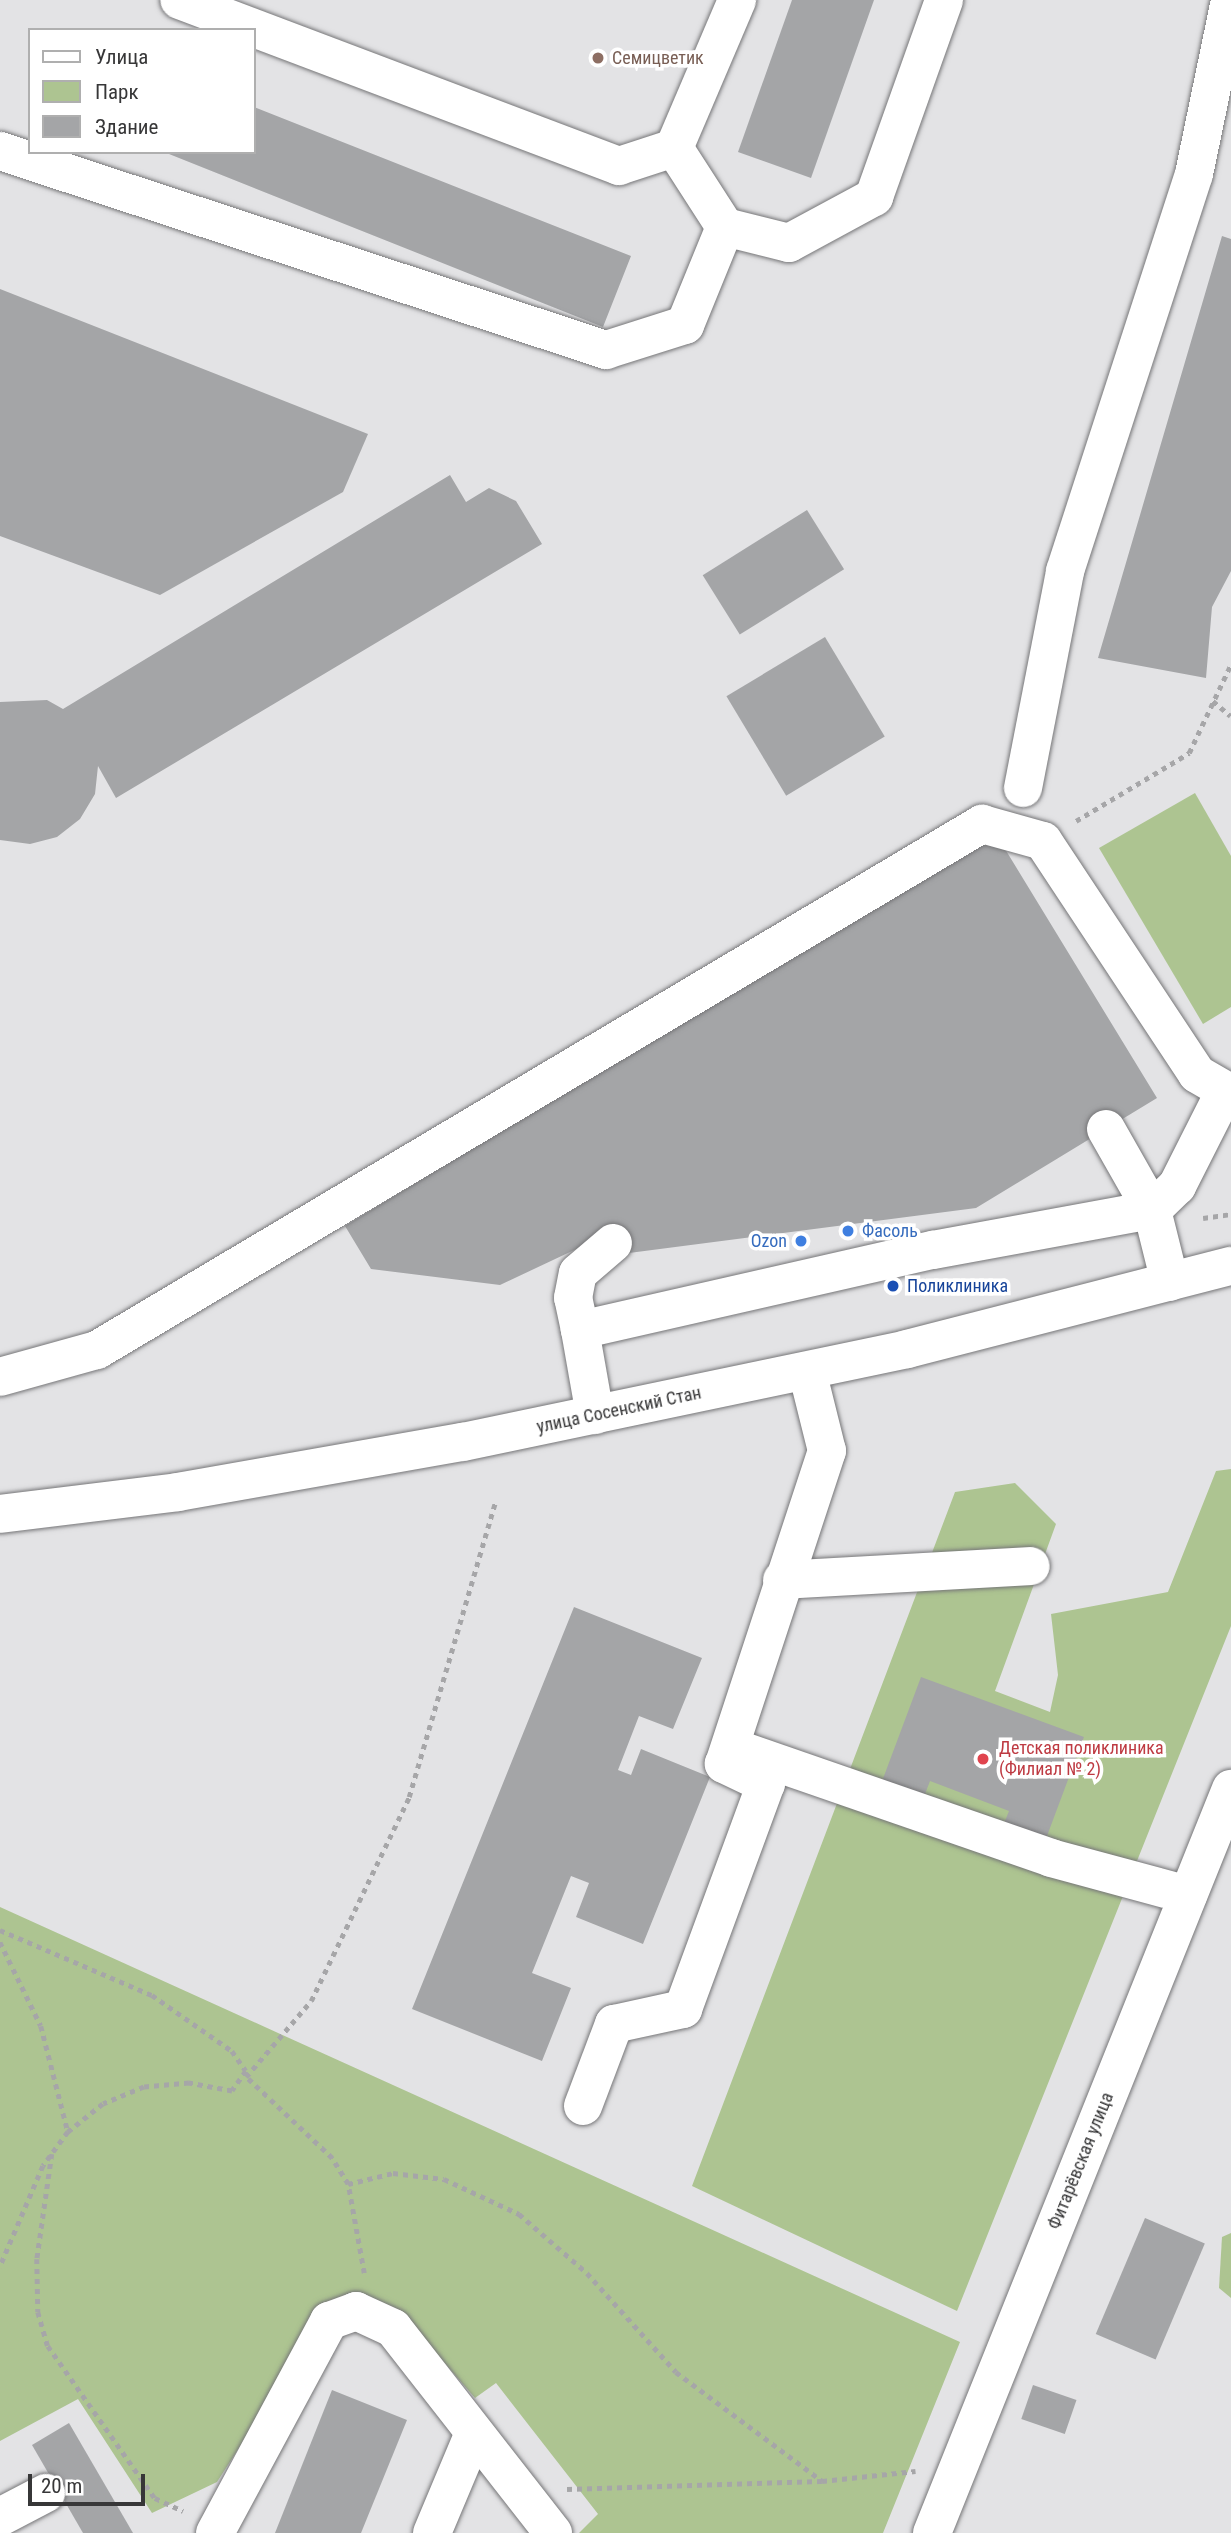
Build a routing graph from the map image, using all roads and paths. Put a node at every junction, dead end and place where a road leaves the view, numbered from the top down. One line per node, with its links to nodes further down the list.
1 (178, 0): 5 (street)
2 (737, 0): 7 (street)
3 (944, 0): 9 (street)
4 (1230, 0): 13 (street)
5 (252, 28)
6 (256, 29): 7 (street)
7 (674, 148): 9 (street)
8 (0, 151): 9 (street)
9 (725, 227)
10 (1231, 664): 11 (path)
11 (1213, 701): 12 (path); 14 (path)
12 (1231, 716)
13 (1023, 788)
14 (1042, 841): 15 (street); 23 (street)
15 (1228, 1094): 17 (street)
16 (1106, 1129): 17 (street)
17 (1153, 1210): 20 (street); 21 (street)
18 (613, 1243): 21 (street)
19 (1231, 1266): 20 (street, улица Сосенский Стан)
20 (1170, 1282): 22 (street, улица Сосенский Стан)
21 (580, 1329): 24 (street)
22 (807, 1371): 24 (street, улица Сосенский Стан); 28 (street)
23 (0, 1377)
24 (595, 1415): 26 (street, улица Сосенский Стан)
25 (495, 1503): 34 (path)
26 (0, 1514)
27 (1031, 1566): 28 (street)
28 (782, 1580): 29 (street)
29 (730, 1747): 31 (street); 35 (street)
30 (1231, 1789): 31 (street, Фитарёвская улица)
31 (1188, 1895): 50 (street, Фитарёвская улица)
32 (0, 1930): 34 (path)
33 (0, 1942): 36 (path)
34 (246, 2077): 36 (path); 38 (path)
35 (583, 2106)
36 (68, 2132): 37 (path)
37 (53, 2150): 39 (path); 47 (path)
38 (348, 2185): 40 (path); 43 (path)
39 (0, 2267)
40 (366, 2312): 41 (street); 47 (street)
41 (474, 2432): 44 (street); 48 (street)
42 (916, 2471): 43 (path)
43 (822, 2481): 44 (path)
44 (519, 2489): 49 (street)
45 (46, 2493): 46 (street)
46 (0, 2517)
47 (217, 2530)
48 (432, 2533)
49 (553, 2533)
50 (932, 2533)

